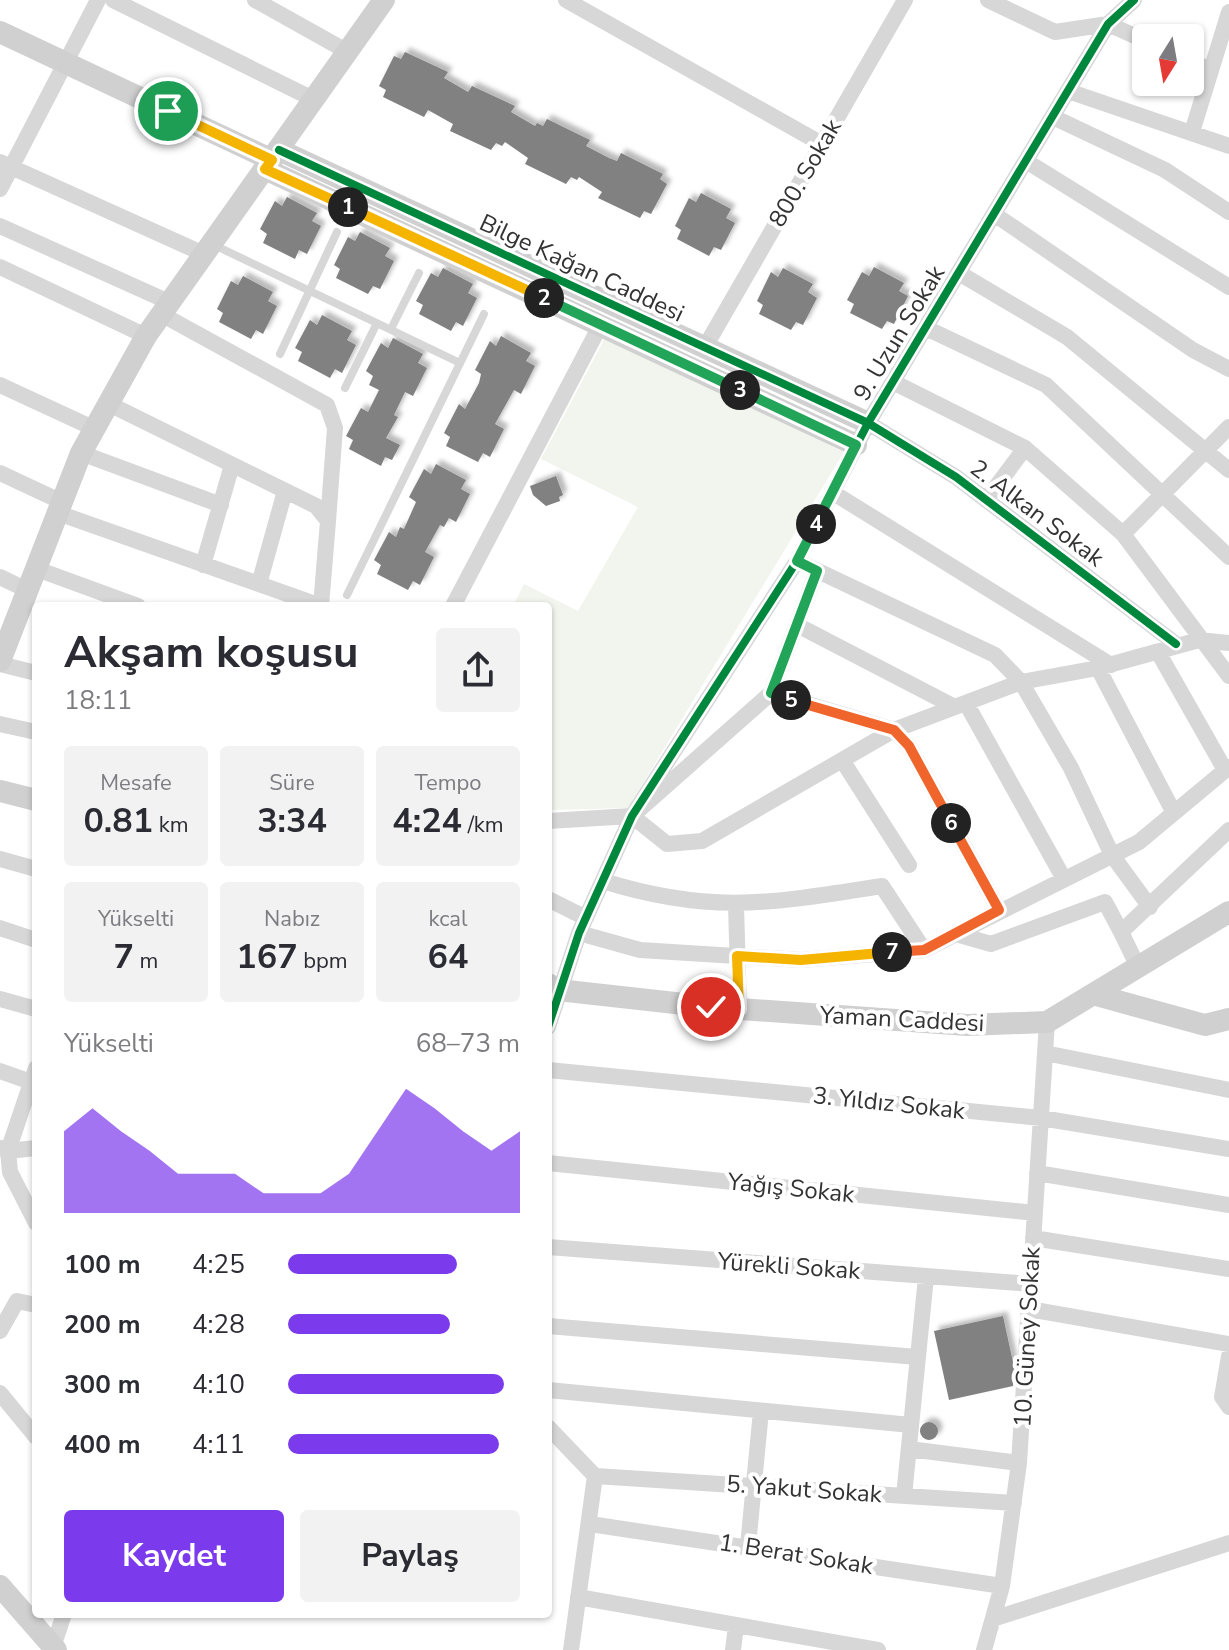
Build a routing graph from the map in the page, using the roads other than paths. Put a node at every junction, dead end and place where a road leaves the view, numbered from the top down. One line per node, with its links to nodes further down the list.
1 (98, 0): 15 (street)
2 (113, 0): 17 (street)
3 (255, 0): 13 (street)
4 (384, 0): 13 (main road)
5 (566, 0): 20 (street)
6 (905, 0): 20 (street, 800. Sokak)
7 (988, 0): 10 (street)
8 (1134, 0): 10 (street, 9. Uzun Sokak)
9 (1229, 12): 14 (street)
10 (1108, 24): 12 (street); 16 (street, 9. Uzun Sokak)
11 (0, 32): 15 (main road)
12 (1132, 35)
13 (348, 52): 17 (main road)
14 (1219, 61): 19 (street)
15 (65, 62): 22 (main road); 24 (street)
16 (1068, 91): 18 (street, 9. Uzun Sokak); 19 (street)
17 (315, 100): 22 (main road)
18 (1053, 117): 23 (street, 9. Uzun Sokak); 26 (street)
19 (1192, 132): 21 (street)
20 (822, 144): 43 (street, 800. Sokak)
21 (1229, 146)
22 (272, 160): 30 (main road); 39 (main road, Bilge Kağan Caddesi); 43 (main road, Bilge Kağan Caddesi)
23 (1026, 161): 27 (street, 9. Uzun Sokak); 34 (street)
24 (6, 164): 25 (street); 30 (street)
25 (0, 189)
26 (1229, 212)
27 (994, 214): 33 (street, 9. Uzun Sokak); 46 (street)
28 (0, 226): 36 (street)
29 (337, 232): 35 (lane)
30 (208, 249): 35 (lane); 36 (main road)
31 (0, 267): 42 (street)
32 (419, 273): 41 (lane)
33 (959, 273): 40 (street, 9. Uzun Sokak); 56 (street)
34 (1229, 287)
35 (309, 290): 38 (lane); 44 (lane)
36 (165, 308): 42 (main road); 67 (street)
37 (484, 314): 45 (lane)
38 (377, 323): 41 (lane); 49 (lane)
39 (601, 324): 54 (main road, Bilge Kağan Caddesi); 80 (street)
40 (926, 328): 47 (street, 9. Uzun Sokak); 63 (street)
41 (391, 329): 45 (lane)
42 (146, 336): 50 (main road)
43 (705, 347): 51 (main road, Bilge Kağan Caddesi)
44 (280, 354)
45 (460, 363): 76 (lane)
46 (1229, 369)
47 (893, 382): 51 (street, 9. Uzun Sokak); 55 (street)
48 (0, 385): 53 (street)
49 (345, 388)
50 (107, 403): 53 (main road); 58 (street)
51 (868, 423): 54 (street, 9. Uzun Sokak); 64 (street, 2. Alkan Sokak)
52 (1229, 427): 56 (street)
53 (93, 428): 57 (main road)
54 (856, 445): 62 (street, 9. Uzun Sokak)
55 (1025, 448): 64 (street); 68 (street)
56 (1204, 450): 59 (street); 63 (street)
57 (81, 453): 65 (street); 66 (main road)
58 (232, 465): 61 (street); 65 (street)
59 (1229, 470)
60 (0, 473): 66 (street)
61 (285, 491): 67 (street); 75 (street)
62 (832, 492): 70 (street, 9. Uzun Sokak); 87 (street)
63 (1160, 494): 68 (street); 69 (street)
64 (986, 500): 84 (street, 2. Alkan Sokak)
65 (221, 505): 71 (street)
66 (58, 506): 71 (street); 74 (main road)
67 (328, 521): 79 (street)
68 (1123, 534): 82 (street)
69 (1229, 557)
70 (797, 561): 72 (street); 101 (street, 9. Uzun Sokak)
71 (203, 565): 75 (street)
72 (817, 571): 81 (street); 90 (street)
73 (0, 577): 74 (street)
74 (31, 579): 77 (street); 86 (main road)
75 (259, 584): 78 (street)
76 (347, 595)
77 (122, 602)
78 (310, 602)
79 (321, 602)
80 (455, 602)
81 (797, 625): 91 (street); 92 (street)
82 (1199, 640): 83 (street); 84 (street); 89 (street)
83 (1229, 643)
84 (1176, 644): 85 (street)
85 (1158, 652): 87 (street); 97 (street)
86 (0, 662): 88 (street)
87 (1105, 666): 90 (street); 100 (street)
88 (32, 672)
89 (1229, 676)
90 (1021, 682): 92 (street); 104 (street)
91 (771, 693): 94 (street); 101 (street)
92 (960, 705): 94 (street); 108 (street)
93 (0, 724): 95 (street)
94 (894, 730): 96 (street); 113 (street)
95 (32, 731)
96 (842, 760): 101 (street); 106 (street)
97 (1227, 768): 100 (street)
98 (0, 791): 99 (main road)
99 (32, 799)
100 (1174, 813): 104 (street)
101 (632, 816): 102 (street); 109 (street, 9. Uzun Sokak)
102 (552, 821)
103 (1229, 830): 112 (street)
104 (1112, 855): 108 (street); 112 (street)
105 (0, 859): 107 (street)
106 (909, 865)
107 (32, 868)
108 (1064, 879): 113 (street)
109 (603, 881): 111 (street); 115 (street, 9. Uzun Sokak)
110 (552, 902): 115 (street)
111 (736, 905): 120 (street); 121 (street)
112 (1150, 907): 117 (street)
113 (999, 910): 118 (street)
114 (1229, 912): 122 (main road, Yaman Caddesi)
115 (583, 925): 121 (street); 123 (street, 9. Uzun Sokak)
116 (0, 928): 119 (street)
117 (1121, 932): 118 (street); 122 (street)
118 (956, 934): 120 (street)
119 (32, 939)
120 (924, 950): 121 (street)
121 (737, 956): 127 (street)
122 (1139, 969): 124 (main road, Yaman Caddesi)
123 (553, 987): 127 (main road, Yaman Caddesi)
124 (1096, 995): 128 (main road, Yaman Caddesi); 129 (main road)
125 (0, 999): 126 (street)
126 (32, 1008)
127 (739, 1009): 128 (main road, Yaman Caddesi)
128 (1047, 1022): 130 (street, 10. Güney Sokak)
129 (1227, 1022)
130 (1045, 1053): 134 (street); 136 (street, 10. Güney Sokak)
131 (552, 1070): 136 (street, 3. Yıldız Sokak)
132 (0, 1071): 133 (street)
133 (32, 1075)
134 (1229, 1090)
135 (31, 1100): 139 (street)
136 (1041, 1118): 138 (street, 3. Yıldız Sokak); 141 (street, 10. Güney Sokak)
137 (32, 1147): 139 (street)
138 (1229, 1149)
139 (3, 1152): 144 (street)
140 (552, 1163): 143 (street, Yağış Sokak)
141 (1037, 1173): 142 (street); 143 (street, 10. Güney Sokak)
142 (1229, 1205)
143 (1035, 1213): 145 (street, 10. Güney Sokak)
144 (32, 1215)
145 (1033, 1238): 147 (street); 149 (street, 10. Güney Sokak)
146 (552, 1247): 148 (street, Yürekli Sokak)
147 (1229, 1269)
148 (926, 1277): 149 (street, Yürekli Sokak); 156 (street)
149 (1031, 1284): 151 (street, 10. Güney Sokak)
150 (32, 1304): 153 (street)
151 (1029, 1309): 154 (street); 165 (street, 10. Güney Sokak)
152 (552, 1326): 156 (street)
153 (0, 1331)
154 (1229, 1344)
155 (1229, 1356): 159 (street)
156 (917, 1357): 161 (street)
157 (552, 1390): 160 (street)
158 (0, 1393): 163 (street)
159 (1229, 1407)
160 (761, 1411): 161 (street); 167 (street)
161 (911, 1425): 164 (street)
162 (552, 1431): 166 (street)
163 (32, 1432)
164 (909, 1449): 165 (street); 168 (street)
165 (1019, 1463): 169 (street, 10. Güney Sokak)
166 (595, 1476): 167 (street, 5. Yakut Sokak); 170 (street)
167 (754, 1485): 168 (street, 5. Yakut Sokak); 172 (street)
168 (904, 1496): 169 (street, 5. Yakut Sokak)
169 (1014, 1503): 174 (street, 10. Güney Sokak)
170 (590, 1524): 172 (street, 1. Berat Sokak); 175 (street)
171 (1229, 1543): 177 (street)
172 (748, 1546): 174 (street, 1. Berat Sokak)
173 (0, 1586): 179 (main road)
174 (1002, 1586): 177 (street, 10. Güney Sokak)
175 (578, 1597): 178 (street); 180 (street)
176 (63, 1618): 179 (street)
177 (993, 1619): 183 (street, 10. Güney Sokak)
178 (736, 1626): 181 (street); 182 (street)
179 (51, 1649)
180 (571, 1650)
181 (733, 1650)
182 (878, 1650)
183 (984, 1650)

